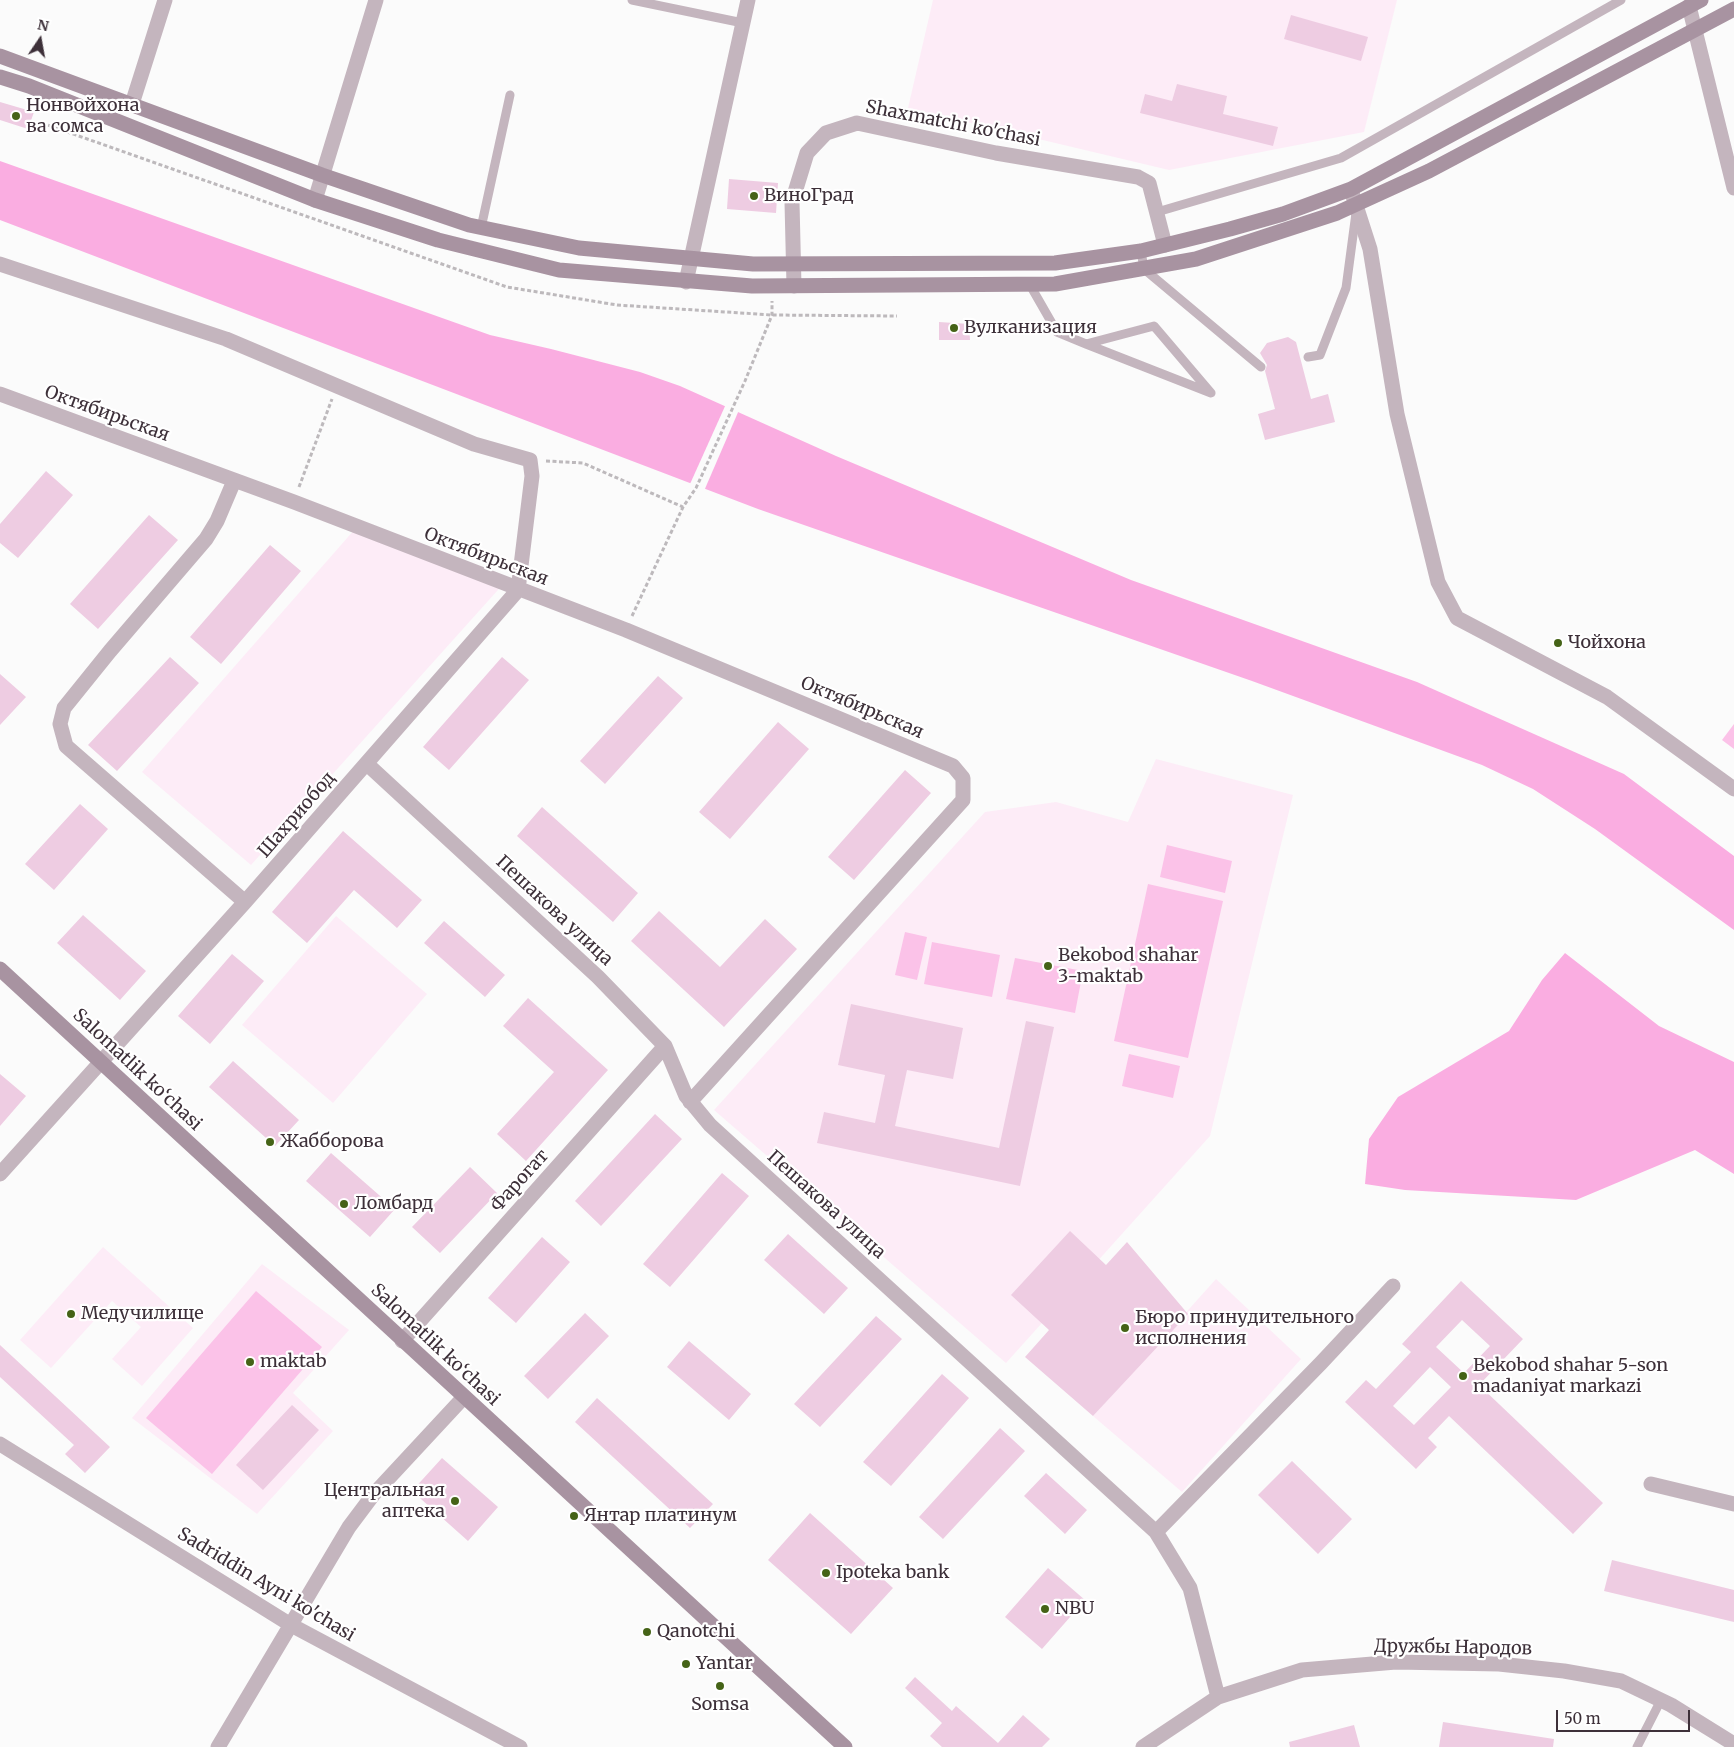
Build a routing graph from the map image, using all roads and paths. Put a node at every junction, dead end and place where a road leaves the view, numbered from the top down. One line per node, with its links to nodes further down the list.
1 (165, 0): 13 (street)
2 (376, 0): 14 (street)
3 (632, 0): 8 (lane)
4 (748, 0): 8 (street)
5 (1621, 0): 19 (lane)
6 (1695, 3): 9 (street); 16 (main road)
7 (1734, 9): 9 (main road)
8 (744, 23): 23 (street)
9 (1696, 30): 15 (street); 18 (main road)
10 (0, 56): 13 (main road)
11 (0, 77): 17 (main road)
12 (510, 95): 20 (lane)
13 (132, 104): 14 (main road)
14 (322, 176): 17 (street); 20 (main road)
15 (1734, 188)
16 (1351, 189): 18 (street); 21 (main road)
17 (315, 200): 27 (main road)
18 (1357, 204): 26 (main road); 34 (lane); 45 (street)
19 (1156, 212): 21 (street, Shaxmatchi ko'chasi); 25 (street, Shaxmatchi ko'chasi)
20 (481, 228): 23 (main road)
21 (1165, 245): 22 (main road)
22 (1141, 251): 25 (main road); 26 (lane)
23 (691, 259): 25 (main road); 27 (street)
24 (0, 264): 36 (street)
25 (794, 264): 30 (street, Shaxmatchi ko'chasi)
26 (1144, 268): 28 (main road); 35 (lane)
27 (686, 282): 29 (main road)
28 (1030, 284): 30 (main road); 33 (lane)
29 (772, 286): 30 (main road); 31 (path)
30 (794, 286)
31 (772, 315): 32 (path); 41 (path)
32 (897, 316)
33 (1086, 344): 33 (lane)
34 (1308, 357)
35 (1261, 367)
36 (337, 386): 38 (street); 40 (path)
37 (0, 394): 39 (street, Октябирьская)
38 (530, 460): 41 (path); 42 (street)
39 (234, 481): 40 (street, Октябирьская); 46 (street)
40 (294, 502): 42 (street, Октябирьская)
41 (683, 507): 43 (path)
42 (518, 590): 43 (street, Октябирьская); 44 (street, Шахриобод)
43 (626, 630): 50 (street, Октябирьская)
44 (367, 764): 46 (street, Шахриобод); 48 (street, Пешакова улица)
45 (1734, 789)
46 (245, 902): 49 (street, Шахриобод)
47 (0, 969): 49 (main road, Salomatlik ko‘chasi)
48 (665, 1046): 50 (street, Пешакова улица); 53 (street, Фарогат)
49 (101, 1061): 51 (street, Шахриобод); 53 (main road, Salomatlik ko‘chasi)
50 (690, 1102): 58 (street, Пешакова улица)
51 (0, 1174)
52 (1393, 1286): 58 (street)
53 (402, 1341): 54 (main road, Salomatlik ko‘chasi)
54 (464, 1397): 59 (street); 65 (main road, Salomatlik ko‘chasi)
55 (0, 1444): 59 (street, Sadriddin Ayni ko'chasi)
56 (1651, 1484): 57 (street)
57 (1734, 1504)
58 (1156, 1532): 60 (street, Пешакова улица)
59 (291, 1624): 63 (street); 64 (street, Sadriddin Ayni ko'chasi)
60 (1218, 1697): 61 (street, Дружбы Народов); 66 (street, Дружбы Народов)
61 (1661, 1700): 62 (street, Дружбы Народов); 67 (lane)
62 (1734, 1744)
63 (218, 1747)
64 (520, 1747)
65 (845, 1747)
66 (1143, 1747)
67 (1637, 1747)

